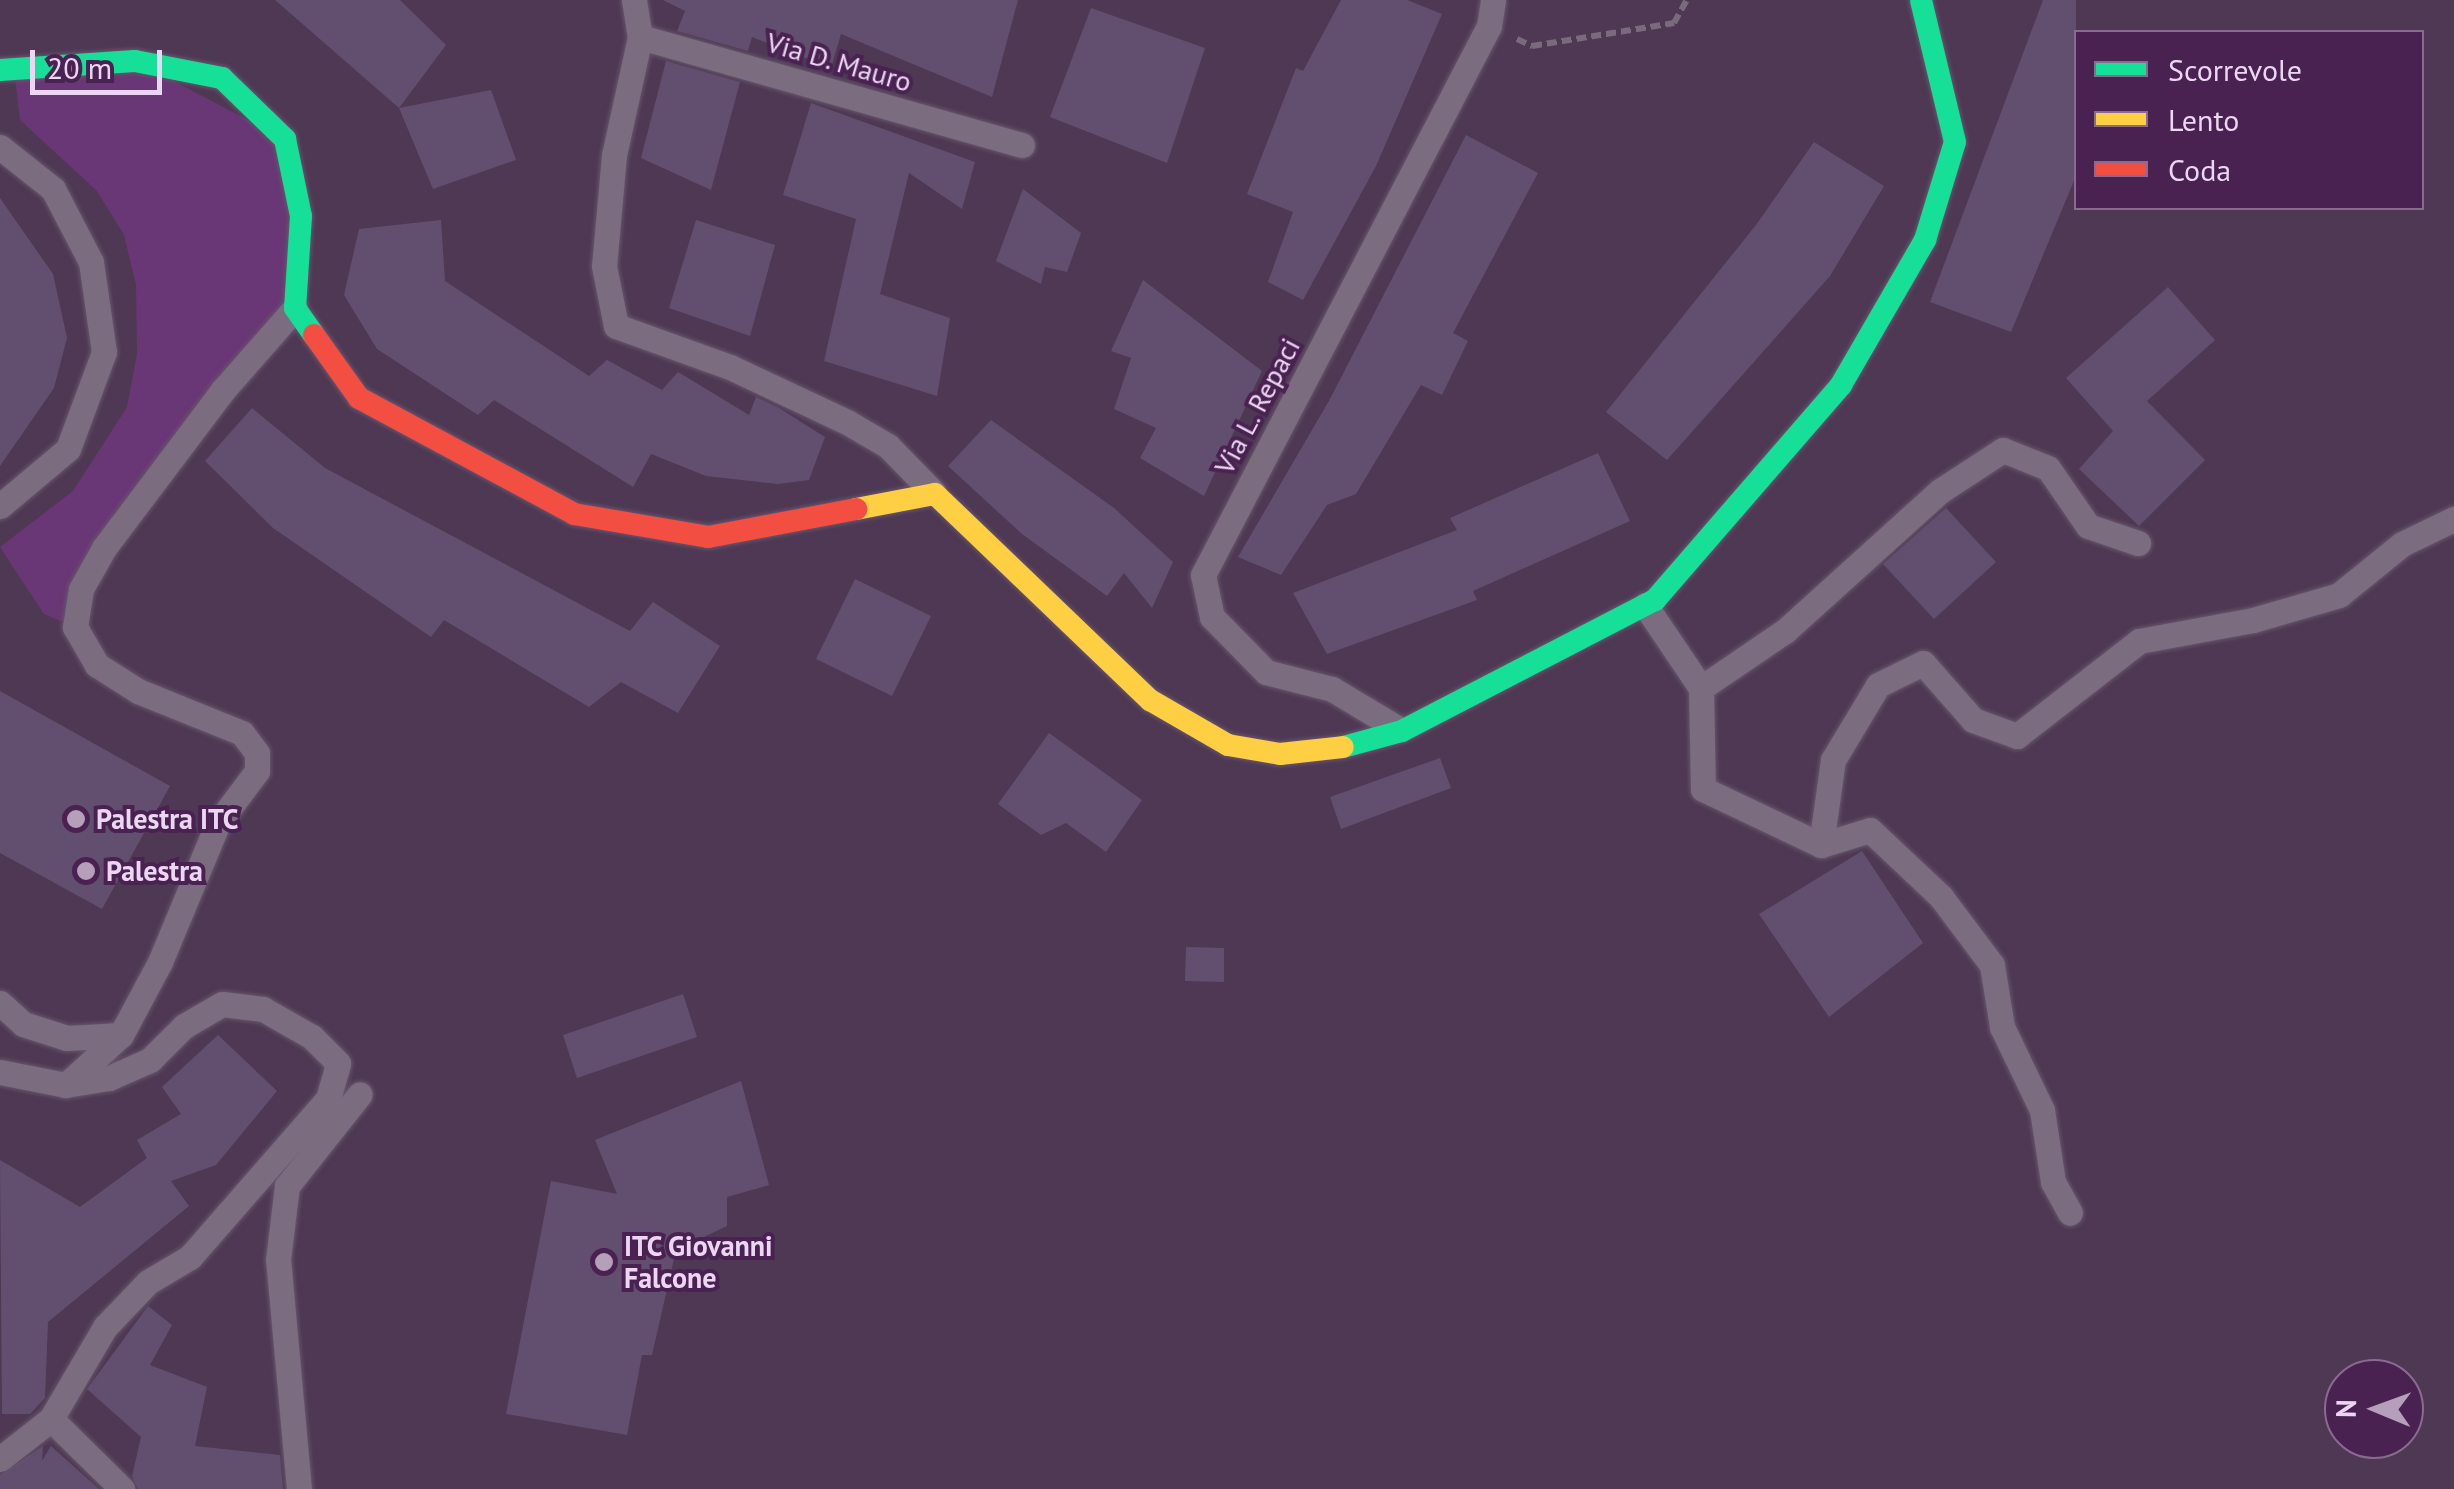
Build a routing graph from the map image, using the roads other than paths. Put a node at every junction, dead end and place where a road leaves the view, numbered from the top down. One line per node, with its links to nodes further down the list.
1 (634, 0): 4 (lane)
2 (1922, 0): 13 (street)
3 (1491, 13): 15 (lane, Via L. Repaci)
4 (640, 38): 6 (lane, Via D. Mauro); 9 (lane)
5 (0, 70): 8 (street)
6 (1022, 145)
7 (0, 147): 10 (lane)
8 (296, 308): 9 (street); 18 (lane)
9 (935, 494): 15 (street)
10 (0, 506)
11 (2454, 519): 16 (lane)
12 (2138, 542): 14 (lane)
13 (1645, 604): 14 (lane); 15 (street)
14 (1701, 688): 16 (lane)
15 (1402, 731)
16 (1821, 846): 22 (lane)
17 (0, 1004): 18 (lane)
18 (121, 1035): 20 (lane)
19 (0, 1072): 20 (lane)
20 (66, 1085): 23 (lane)
21 (360, 1094): 26 (lane)
22 (2070, 1214)
23 (51, 1420): 24 (lane); 25 (lane)
24 (0, 1459)
25 (122, 1489)
26 (299, 1489)

